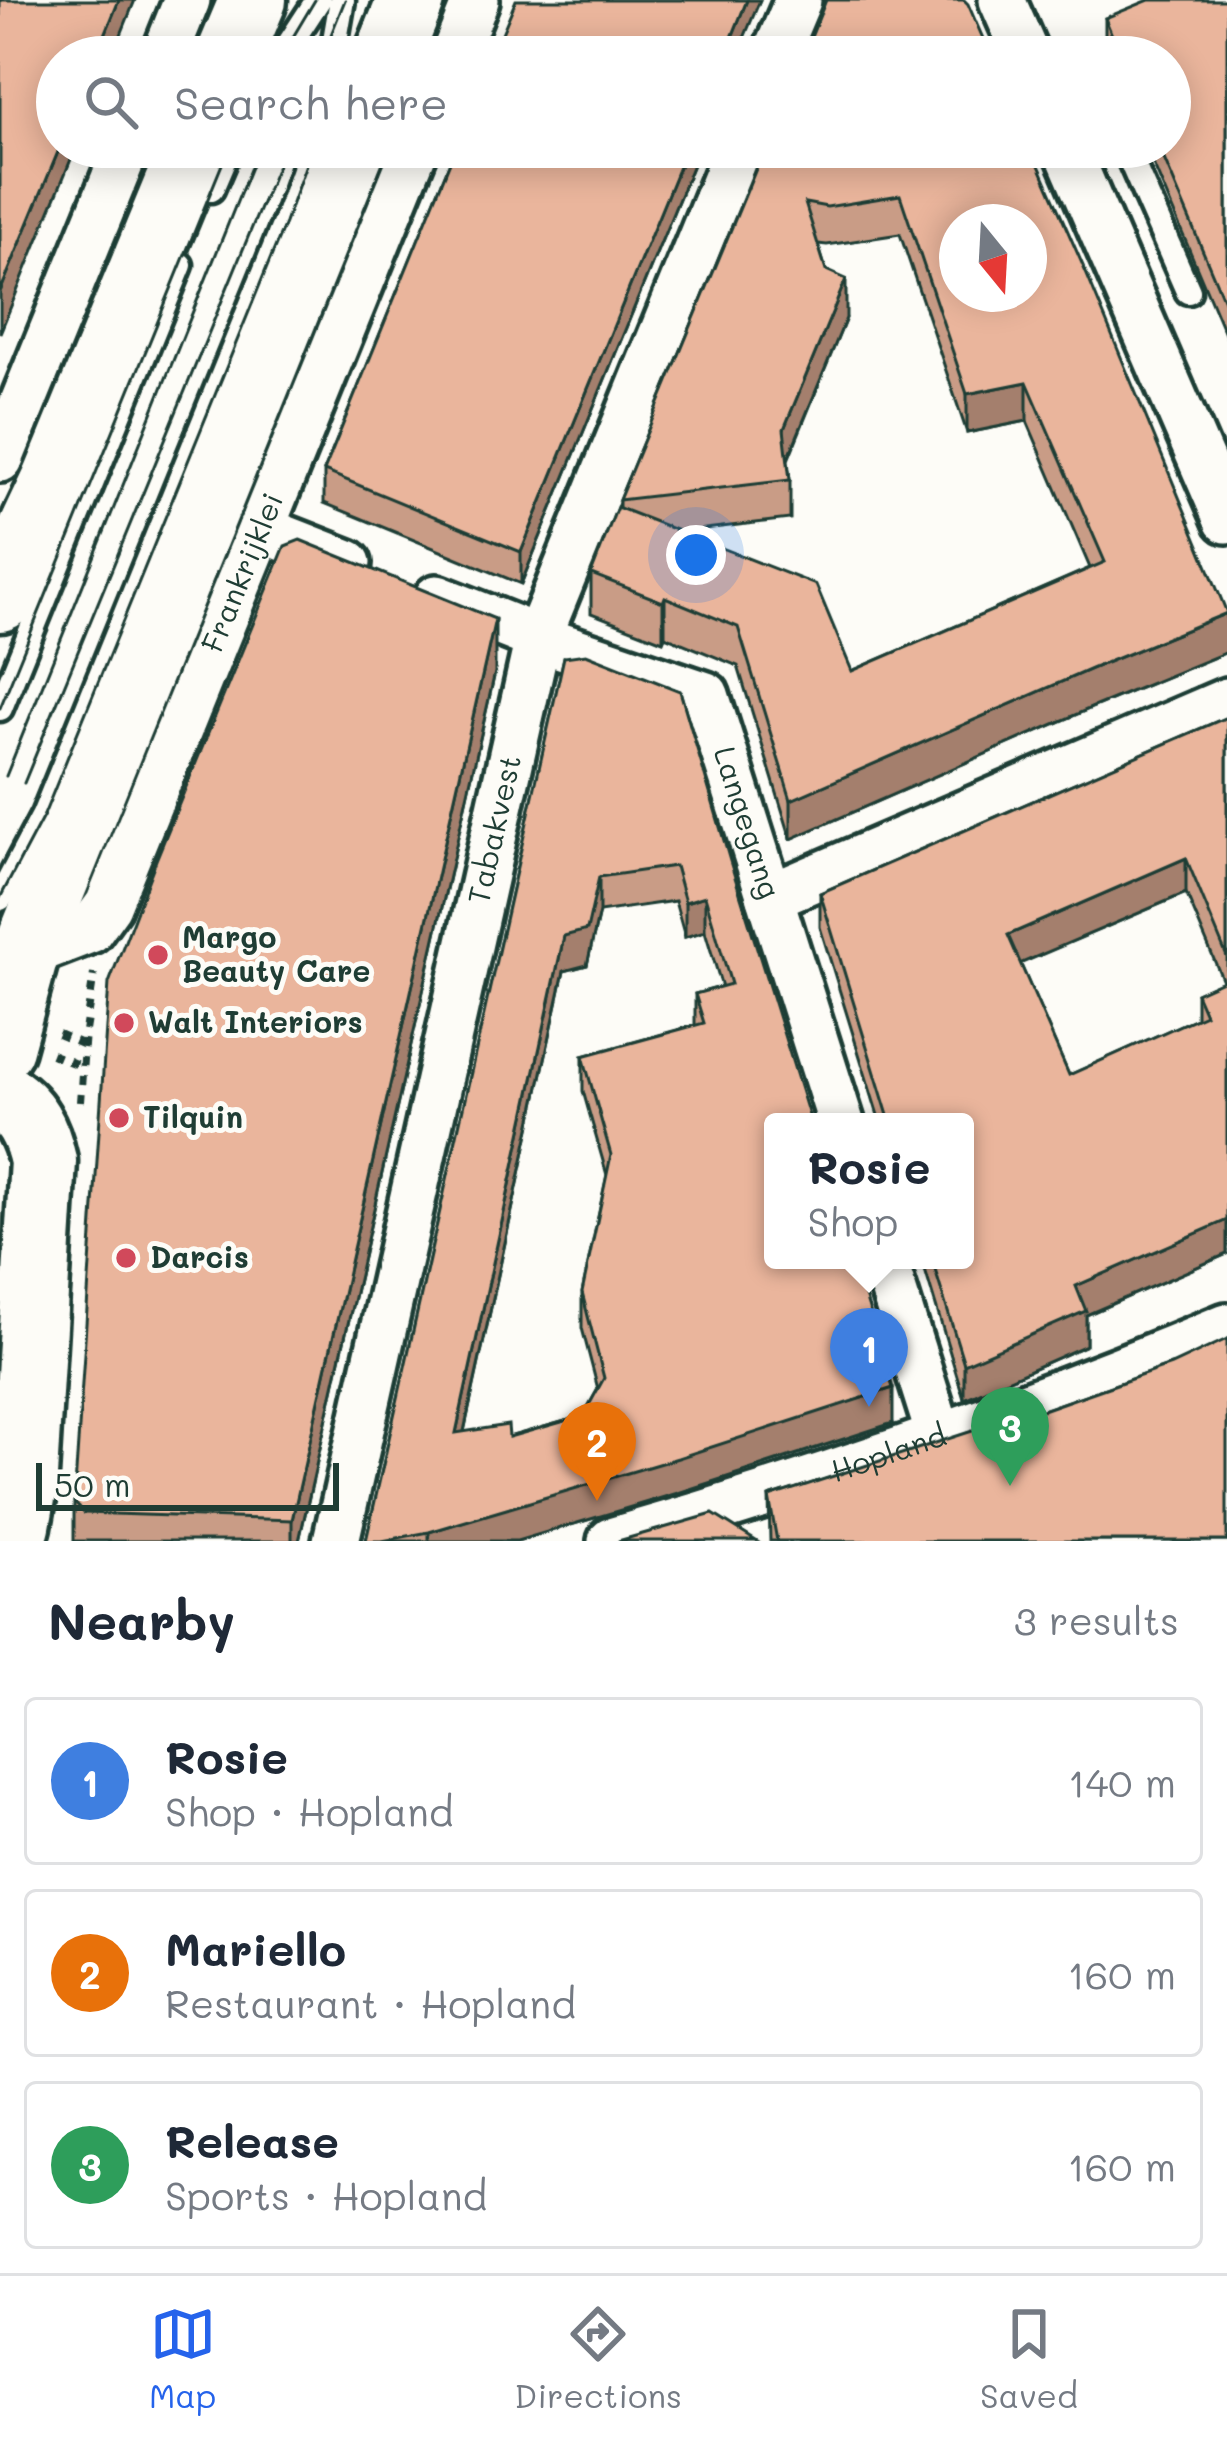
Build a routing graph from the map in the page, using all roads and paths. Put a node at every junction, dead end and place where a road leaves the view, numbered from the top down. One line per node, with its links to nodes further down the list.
1 (187, 0): 9 (street)
2 (253, 0): 10 (main road)
3 (318, 0): 11 (lane)
4 (342, 0): 12 (lane)
5 (411, 0): 13 (main road)
6 (476, 0): 14 (street)
7 (798, 0): 15 (street)
8 (1002, 0): 16 (street)
9 (172, 36)
10 (238, 36)
11 (295, 36)
12 (336, 36)
13 (396, 36)
14 (461, 36)
15 (783, 36)
16 (1018, 36)
17 (118, 168): 27 (street)
18 (184, 168): 31 (main road)
19 (220, 168): 28 (lane)
20 (304, 168): 37 (lane, Frankrijklei)
21 (343, 168): 37 (main road, Frankrijklei)
22 (407, 168): 30 (street, Frankrijklei)
23 (729, 168): 32 (street, Tabakvest)
24 (1075, 168): 29 (street)
25 (1134, 168): 26 (lane)
26 (1188, 291)
27 (0, 459)
28 (81, 509): 33 (lane); 35 (lane)
29 (1227, 520)
30 (261, 529): 32 (street); 38 (street, Frankrijklei)
31 (0, 598)
32 (538, 638): 36 (street, Langegang); 48 (street, Tabakvest)
33 (0, 668)
34 (1227, 701): 36 (street)
35 (0, 708)
36 (770, 897): 42 (street, Langegang)
37 (12, 926): 38 (street); 39 (main road, Frankrijklei)
38 (90, 930): 40 (path)
39 (0, 1047)
40 (82, 1067)
41 (0, 1095): 47 (main road)
42 (838, 1113)
43 (887, 1269): 45 (street)
44 (1227, 1326): 45 (street, Hopland)
45 (940, 1438): 46 (street, Hopland)
46 (742, 1523): 49 (street, Hopland)
47 (18, 1525)
48 (336, 1541)
49 (611, 1541)

